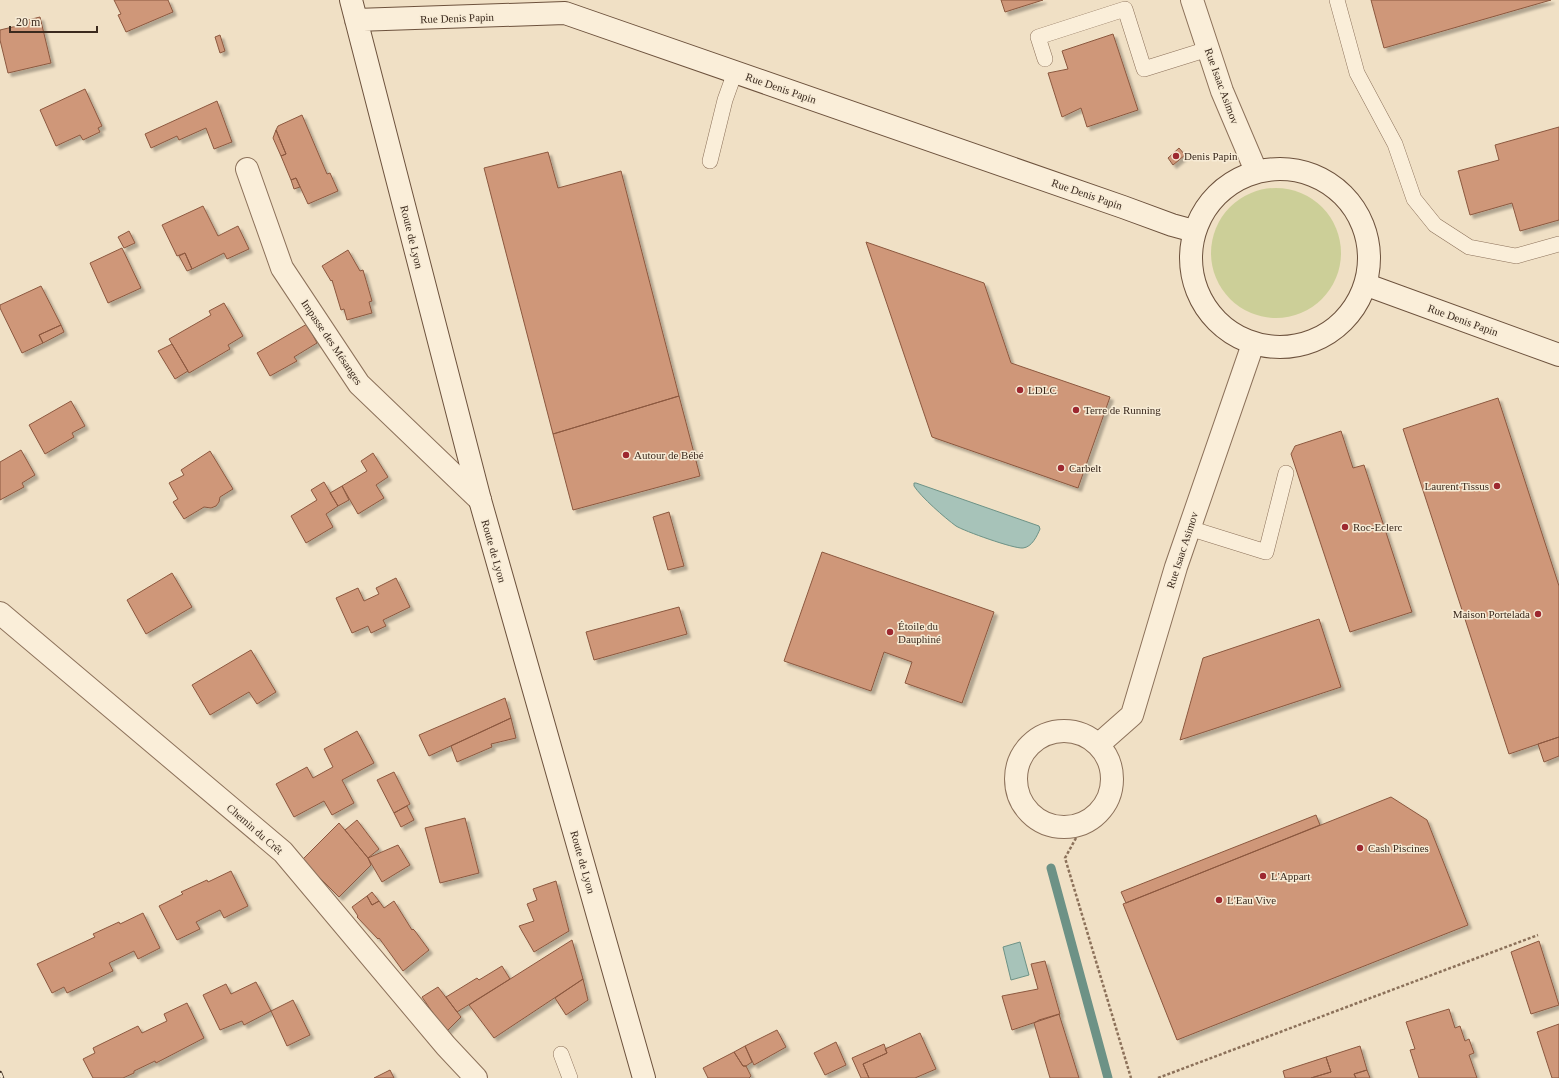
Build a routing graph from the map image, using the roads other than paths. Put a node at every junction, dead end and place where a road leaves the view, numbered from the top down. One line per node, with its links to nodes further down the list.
1 (1192, 0): 4 (street, Rue Isaac Asimov)
2 (1337, 0): 11 (lane)
3 (353, 7): 6 (street, Rue Denis Papin); 16 (street, Route de Lyon)
4 (1208, 48): 5 (lane); 9 (street, Rue Isaac Asimov)
5 (1046, 60)
6 (735, 72): 7 (lane); 10 (street, Rue Denis Papin)
7 (710, 161)
8 (248, 169): 16 (street, Impasse des Mésanges)
9 (1256, 171): 10 (street); 12 (street)
10 (1194, 231): 13 (street)
11 (1559, 244)
12 (1367, 285): 13 (street); 14 (street, Rue Denis Papin)
13 (1252, 344): 17 (street, Rue Isaac Asimov)
14 (1559, 355)
15 (1286, 473): 17 (lane)
16 (480, 500): 23 (street, Route de Lyon)
17 (1189, 528): 19 (street, Rue Isaac Asimov)
18 (0, 613): 21 (street, Chemin du Crêt)
19 (1098, 745): 19 (street)
20 (561, 1054): 22 (lane)
21 (476, 1078)
22 (570, 1078)
23 (644, 1078)

